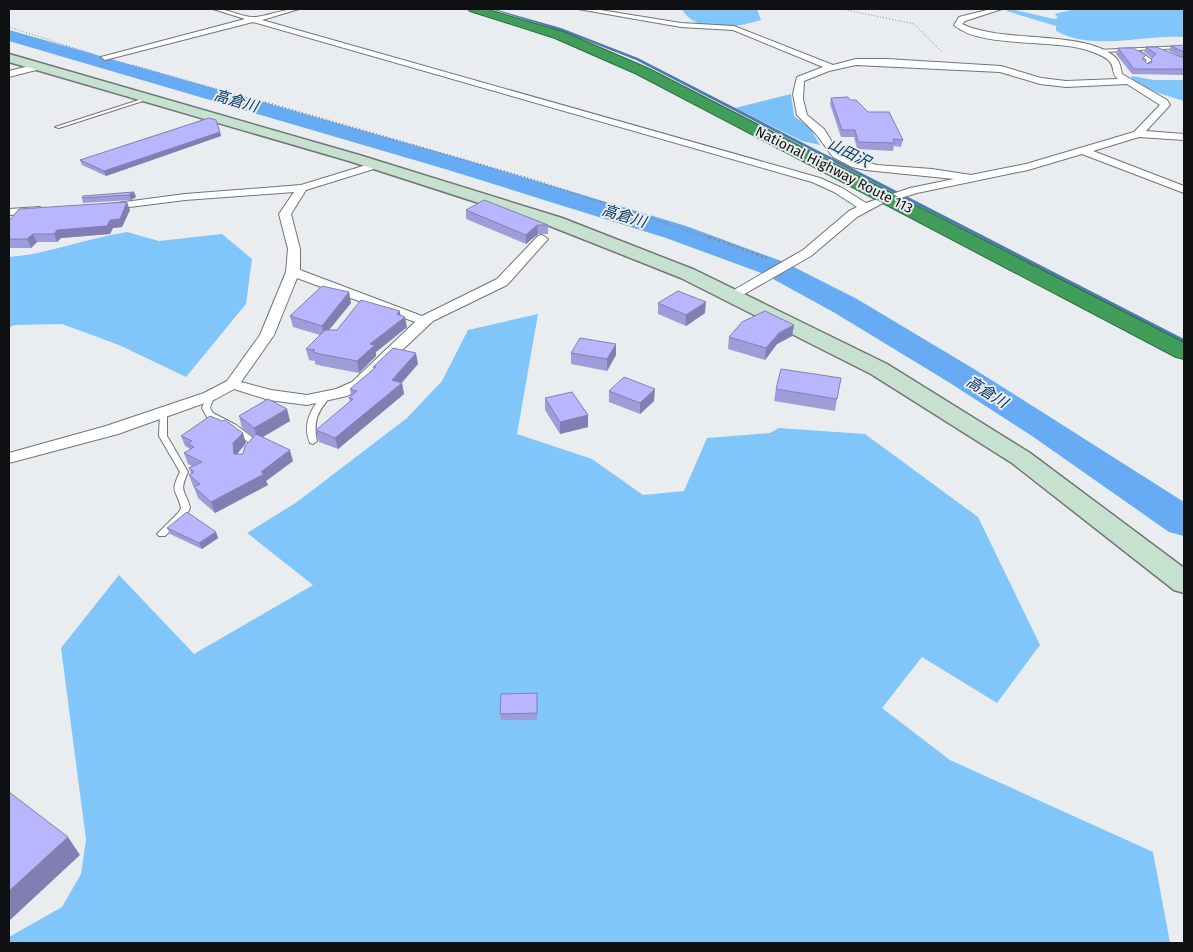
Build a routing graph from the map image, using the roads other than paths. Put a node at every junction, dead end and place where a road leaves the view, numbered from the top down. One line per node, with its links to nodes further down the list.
1 (217, 9): 6 (street)
2 (295, 9): 6 (street)
3 (474, 9): 28 (highway, National Highway Route 113)
4 (582, 9): 15 (street)
5 (998, 9): 10 (street)
6 (254, 19): 13 (street); 30 (street)
7 (1184, 47): 8 (lane)
8 (1157, 49): 9 (lane); 11 (lane)
9 (1134, 50): 10 (lane); 16 (lane)
10 (1097, 51): 18 (street)
11 (1164, 53)
12 (9, 58): 14 (street)
13 (105, 58)
14 (37, 67): 17 (street); 19 (street)
15 (831, 67): 18 (street); 25 (street)
16 (1146, 67)
17 (9, 74)
18 (1128, 81): 21 (street)
19 (147, 99): 20 (lane); 24 (street)
20 (56, 127)
21 (1138, 134): 22 (street); 23 (street)
22 (1184, 137)
23 (1081, 150): 25 (street); 27 (street)
24 (376, 165): 26 (street); 35 (street)
25 (969, 178): 28 (street)
26 (302, 188): 29 (street); 34 (street)
27 (1184, 190)
28 (890, 198): 30 (street); 39 (highway, National Highway Route 113)
29 (93, 207)
30 (864, 207): 35 (street)
31 (55, 210): 32 (street)
32 (9, 212)
33 (542, 239): 38 (street)
34 (293, 272): 36 (street); 40 (street)
35 (732, 296): 48 (street)
36 (364, 298): 37 (street); 38 (street)
37 (352, 313)
38 (424, 321): 42 (street)
39 (1184, 352)
40 (232, 384): 41 (street); 42 (street)
41 (210, 396): 43 (street); 45 (lane)
42 (327, 396): 44 (lane)
43 (163, 413): 46 (street); 47 (lane)
44 (313, 441)
45 (242, 456)
46 (9, 458)
47 (162, 534)
48 (1184, 583)

